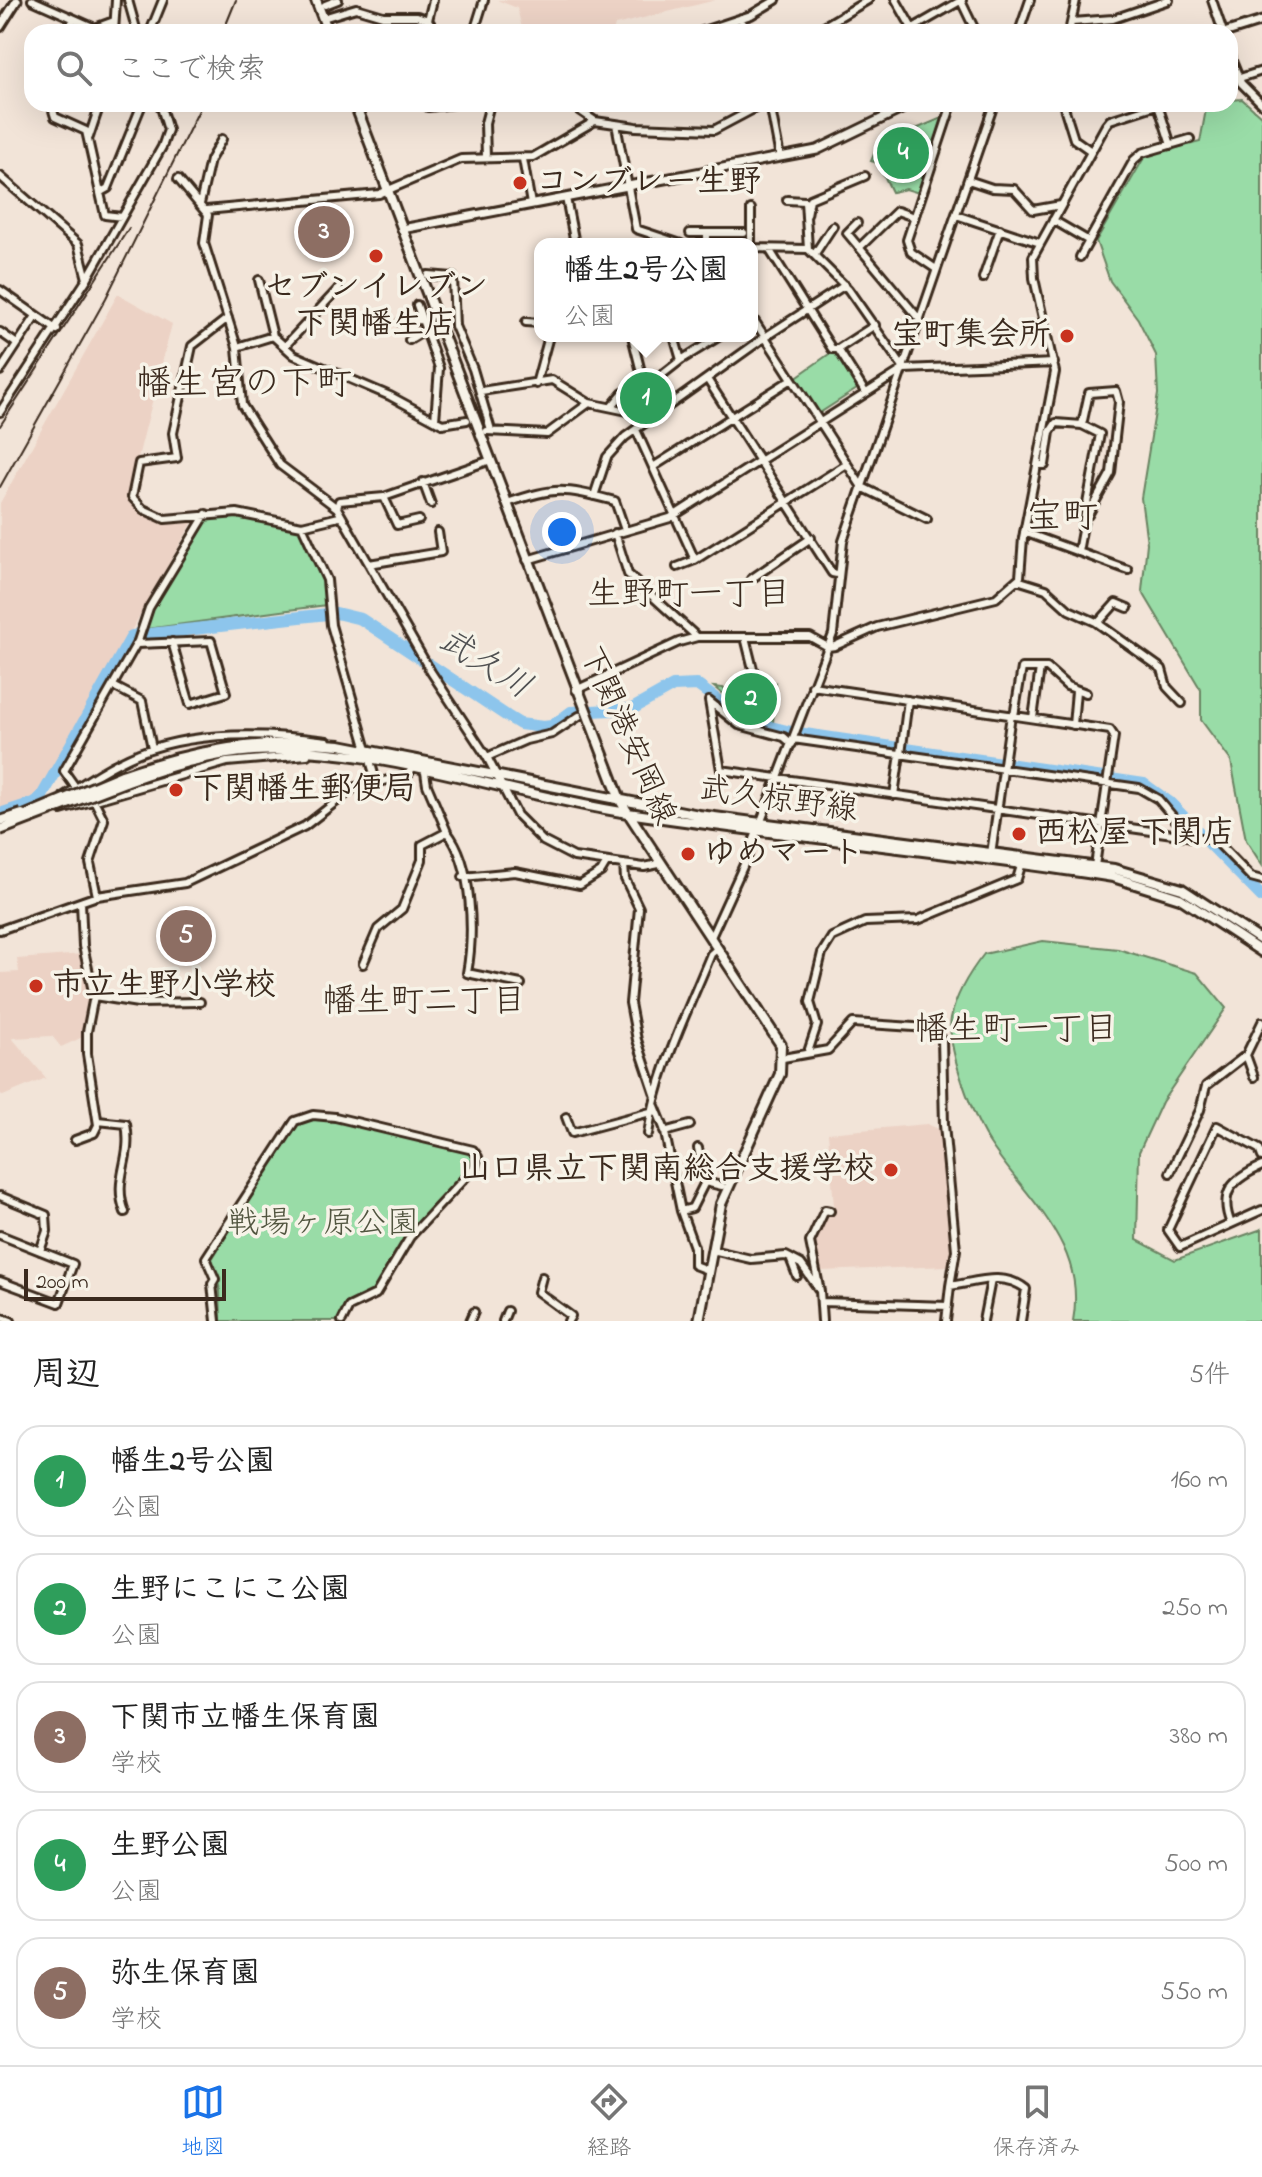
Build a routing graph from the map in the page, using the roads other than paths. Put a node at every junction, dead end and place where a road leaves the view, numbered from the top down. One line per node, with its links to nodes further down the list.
1 (17, 0): 42 (street)
2 (32, 0): 21 (street)
3 (116, 0): 23 (street)
4 (128, 0): 29 (street)
5 (163, 0): 30 (street)
6 (316, 0): 19 (main road)
7 (338, 0): 18 (street)
8 (433, 0): 22 (street)
9 (484, 0): 33 (street)
10 (776, 0): 20 (street)
11 (868, 0): 36 (street)
12 (896, 0): 37 (street)
13 (962, 0): 38 (street); 39 (street)
14 (1030, 0): 40 (street)
15 (1076, 0): 25 (street)
16 (1169, 0): 25 (street)
17 (1212, 0): 41 (street)
18 (325, 5)
19 (323, 18): 22 (street); 31 (main road)
20 (741, 18): 34 (street); 35 (street)
21 (73, 20): 26 (street); 27 (street)
22 (428, 20): 32 (street)
23 (114, 21): 28 (street)
24 (1262, 21): 43 (street)
25 (1072, 22)
26 (71, 24)
27 (88, 24)
28 (109, 24)
29 (135, 24)
30 (153, 24)
31 (325, 24)
32 (431, 24)
33 (476, 24)
34 (723, 24)
35 (743, 24)
36 (828, 24)
37 (906, 24)
38 (920, 24)
39 (972, 24)
40 (1022, 24)
41 (1222, 24)
42 (0, 27)
43 (1238, 28)
44 (1262, 71): 45 (street)
45 (1238, 79): 46 (street)
46 (1262, 104)
47 (53, 112): 64 (street)
48 (97, 112): 64 (street)
49 (139, 112): 78 (street)
50 (162, 112): 88 (street)
51 (358, 112): 77 (main road, 下関港安岡線)
52 (486, 112): 69 (street)
53 (582, 112): 62 (street)
54 (748, 112): 63 (street)
55 (772, 112): 70 (street)
56 (888, 112): 70 (street)
57 (949, 112): 89 (street)
58 (991, 112): 75 (street)
59 (1066, 112): 68 (street)
60 (1134, 112): 68 (street)
61 (1161, 112): 67 (street)
62 (595, 121): 63 (street); 71 (street)
63 (616, 124): 76 (street)
64 (89, 137): 78 (street)
65 (222, 139): 81 (street)
66 (1190, 139): 67 (street)
67 (1171, 145): 102 (street)
68 (1091, 151): 83 (street)
69 (486, 157): 71 (street); 77 (street)
70 (780, 157): 76 (street)
71 (523, 159): 82 (street)
72 (0, 176): 112 (street)
73 (865, 176): 86 (street)
74 (178, 179): 81 (street)
75 (968, 180): 83 (street); 87 (street)
76 (627, 186): 79 (street); 99 (street)
77 (388, 190): 85 (street); 93 (main road, 下関港安岡線)
78 (101, 192): 88 (street)
79 (566, 198): 82 (street); 98 (street)
80 (787, 200): 86 (street)
81 (200, 204): 85 (street)
82 (531, 204): 93 (street)
83 (1061, 205): 90 (street)
84 (751, 209): 101 (street)
85 (206, 210): 120 (street)
86 (807, 215): 107 (street)
87 (956, 215): 94 (street); 109 (street)
88 (122, 217): 112 (street)
89 (914, 217): 105 (street); 109 (street)
90 (1053, 220): 102 (street); 103 (street)
91 (857, 223): 105 (street)
92 (833, 226): 107 (street)
93 (402, 229): 162 (main road, 下関港安岡線)
94 (1000, 229): 103 (street); 111 (street)
95 (690, 233): 96 (street)
96 (707, 233): 97 (street); 100 (street)
97 (744, 233)
98 (574, 238)
99 (663, 238)
100 (707, 238)
101 (752, 238)
102 (1089, 241): 108 (street)
103 (1040, 243): 143 (street)
104 (758, 247): 106 (street)
105 (860, 247): 122 (street)
106 (769, 249): 107 (street); 118 (street)
107 (811, 252): 114 (street)
108 (1080, 257)
109 (936, 269): 122 (street)
110 (428, 275): 150 (street)
111 (983, 278)
112 (87, 279): 128 (street)
113 (259, 280): 131 (street)
114 (845, 285): 118 (street); 126 (street)
115 (339, 288): 139 (street)
116 (0, 290): 119 (street)
117 (417, 305): 121 (street)
118 (807, 309): 132 (street); 141 (street)
119 (36, 316): 128 (street); 138 (street)
120 (228, 318): 140 (street); 177 (street)
121 (420, 320): 123 (street); 129 (street)
122 (920, 320): 144 (street)
123 (401, 322)
124 (526, 322): 125 (street)
125 (534, 323)
126 (875, 325): 141 (street); 144 (street)
127 (758, 326): 132 (street)
128 (57, 330): 154 (street)
129 (424, 331): 133 (street); 157 (street)
130 (0, 332): 138 (street)
131 (273, 336): 139 (street); 140 (street)
132 (765, 337): 146 (street); 147 (street)
133 (409, 340)
134 (547, 342): 148 (street)
135 (634, 342): 149 (street)
136 (676, 342): 142 (street)
137 (710, 342): 142 (street)
138 (17, 344): 145 (street)
139 (285, 346): 157 (street)
140 (237, 347): 176 (street)
141 (838, 349): 151 (street)
142 (681, 360): 149 (street)
143 (1054, 363): 144 (street); 167 (street)
144 (904, 369): 151 (street); 170 (street)
145 (0, 371)
146 (707, 379): 155 (street); 156 (street)
147 (792, 379): 156 (street); 159 (street)
148 (536, 384): 150 (street); 152 (street)
149 (644, 384): 153 (street)
150 (481, 391): 161 (street)
151 (865, 392): 159 (street)
152 (589, 403): 153 (street); 161 (street)
153 (612, 406): 155 (street)
154 (0, 412)
155 (656, 417): 163 (street)
156 (732, 418): 165 (street); 168 (street)
157 (435, 420): 158 (street)
158 (467, 420)
159 (820, 422): 165 (street); 166 (street)
160 (1082, 425): 167 (street); 179 (street); 179 (street)
161 (491, 430): 162 (street)
162 (479, 432): 164 (main road, 下関港安岡線)
163 (637, 432): 168 (street); 171 (street)
164 (491, 460): 169 (street); 174 (main road, 下関港安岡線)
165 (760, 461): 173 (street); 178 (street)
166 (847, 464): 170 (street); 173 (street)
167 (1039, 465): 186 (street)
168 (653, 467): 178 (street)
169 (423, 482): 172 (street); 175 (street)
170 (862, 487): 181 (street); 195 (street)
171 (594, 496): 174 (street); 184 (street)
172 (384, 497): 176 (street); 182 (street)
173 (787, 502): 188 (street); 191 (street)
174 (507, 503): 190 (main road, 下関港安岡線)
175 (431, 504)
176 (337, 508): 180 (street)
177 (206, 514): 183 (street); 203 (street)
178 (675, 515): 184 (street); 191 (street)
179 (1088, 515): 189 (street)
180 (339, 517): 183 (street); 192 (street)
181 (927, 519)
182 (419, 520)
183 (302, 526): 220 (street)
184 (625, 530): 187 (street)
185 (438, 532): 192 (street)
186 (1024, 532): 189 (street); 197 (street)
187 (615, 533): 190 (street); 200 (street)
188 (811, 538): 195 (street); 196 (street)
189 (1078, 552): 194 (street)
190 (527, 560): 209 (main road, 下関港安岡線)
191 (695, 560): 193 (street)
192 (369, 564): 222 (street)
193 (677, 567)
194 (1128, 570)
195 (837, 574): 204 (street)
196 (751, 579)
197 (1017, 580): 199 (street); 204 (street)
198 (1128, 608): 199 (street)
199 (1098, 623): 213 (street)
200 (697, 637): 201 (street); 209 (street)
201 (745, 637): 204 (street); 206 (street)
202 (172, 642): 202 (street); 203 (street)
203 (138, 643): 207 (street)
204 (828, 647): 208 (street)
205 (1040, 668): 210 (street); 215 (street); 216 (street)
206 (756, 681)
207 (113, 686): 219 (street); 232 (street)
208 (812, 686): 212 (street); 218 (street)
209 (576, 690): 214 (main road, 下関港安岡線)
210 (1076, 691): 211 (street); 217 (street)
211 (1086, 693)
212 (908, 700): 215 (street); 221 (street)
213 (1182, 703)
214 (583, 713): 222 (street); 236 (main road, 下関港安岡線)
215 (1013, 716): 216 (street); 225 (street)
216 (1033, 718): 217 (street)
217 (1073, 725): 231 (street)
218 (793, 740): 221 (street); 228 (street); 228 (street)
219 (152, 748): 220 (street); 232 (street)
220 (367, 749): 223 (street); 224 (main road, 武久椋野線); 229 (main road, 武久椋野線)
221 (901, 753): 225 (street); 234 (street)
222 (487, 757): 227 (street)
223 (370, 759): 224 (main road, 武久椋野線); 229 (main road, 武久椋野線); 230 (street); 235 (street)
224 (418, 763): 226 (main road, 武久椋野線); 227 (main road, 武久椋野線); 230 (street)
225 (1003, 768): 231 (street); 237 (street)
226 (424, 772): 233 (main road, 武久椋野線); 243 (street)
227 (496, 777): 233 (street); 236 (main road, 武久椋野線)
228 (777, 778): 234 (street); 241 (street)
229 (123, 779): 242 (main road, 武久椋野線, bridge)
230 (376, 781): 253 (street)
231 (1107, 782): 240 (street); 244 (street)
232 (76, 788): 235 (street); 239 (street)
233 (501, 788): 238 (main road, 武久椋野線); 246 (street)
234 (894, 795): 237 (street)
235 (95, 802): 239 (street); 253 (street)
236 (621, 802): 238 (main road, 下関港安岡線); 241 (main road, 武久椋野線)
237 (997, 810): 240 (street); 245 (street)
238 (626, 813): 241 (main road, 武久椋野線); 248 (main road, 下関港安岡線)
239 (15, 823): 242 (street)
240 (1101, 825): 244 (street); 250 (street)
241 (759, 827): 245 (main road, 武久椋野線); 256 (street)
242 (0, 828)
243 (447, 832): 251 (street); 260 (street)
244 (1194, 838): 252 (street)
245 (990, 857): 249 (main road, 武久椋野線); 250 (main road, 武久椋野線)
246 (607, 862): 247 (street); 251 (street)
247 (624, 864): 248 (street); 269 (street)
248 (659, 864): 256 (main road, 下関港安岡線)
249 (1021, 866): 259 (main road, 武久椋野線); 265 (street)
250 (1095, 866): 257 (main road, 武久椋野線)
251 (463, 877): 261 (street)
252 (1262, 880)
253 (97, 896): 254 (street)
254 (81, 902): 255 (street); 262 (street)
255 (0, 930)
256 (711, 937): 258 (main road, 下関港安岡線)
257 (1262, 941)
258 (718, 948): 267 (main road, 下関港安岡線); 269 (street)
259 (1262, 952)
260 (363, 964)
261 (521, 984)
262 (94, 996): 263 (street); 272 (street)
263 (200, 1002)
264 (1262, 1022): 266 (street)
265 (808, 1052): 267 (street); 298 (street)
266 (1246, 1055): 268 (street); 280 (street)
267 (783, 1058): 290 (main road)
268 (1254, 1077)
269 (656, 1097): 270 (street)
270 (654, 1108): 271 (street); 274 (street); 275 (street)
271 (566, 1117)
272 (98, 1121): 276 (street); 287 (street)
273 (690, 1125): 274 (street)
274 (664, 1132): 285 (street)
275 (648, 1134)
276 (75, 1140)
277 (698, 1148): 281 (street)
278 (1262, 1157): 288 (street)
279 (1262, 1166): 288 (street)
280 (1170, 1173)
281 (705, 1182): 282 (street); 285 (street)
282 (722, 1186)
283 (0, 1196): 291 (street)
284 (1262, 1210): 288 (street)
285 (681, 1211): 293 (street)
286 (830, 1211): 299 (street)
287 (125, 1212)
288 (1231, 1224)
289 (0, 1235): 291 (street)
290 (711, 1250): 292 (street); 293 (main road)
291 (40, 1251): 297 (street)
292 (790, 1258): 294 (street); 299 (street)
293 (707, 1270): 311 (main road)
294 (797, 1276)
295 (542, 1277): 310 (street)
296 (991, 1280): 298 (street); 314 (street); 315 (street)
297 (0, 1281)
298 (950, 1286): 301 (street)
299 (820, 1291): 300 (street)
300 (822, 1302): 301 (street); 312 (street)
301 (948, 1306): 313 (street)
302 (507, 1311): 309 (street)
303 (474, 1312): 308 (street)
304 (0, 1317): 305 (street)
305 (11, 1321)
306 (216, 1321): 307 (street)
307 (342, 1321)
308 (470, 1321)
309 (503, 1321)
310 (568, 1321)
311 (699, 1321)
312 (822, 1321)
313 (946, 1321)
314 (983, 1321)
315 (1021, 1321)

